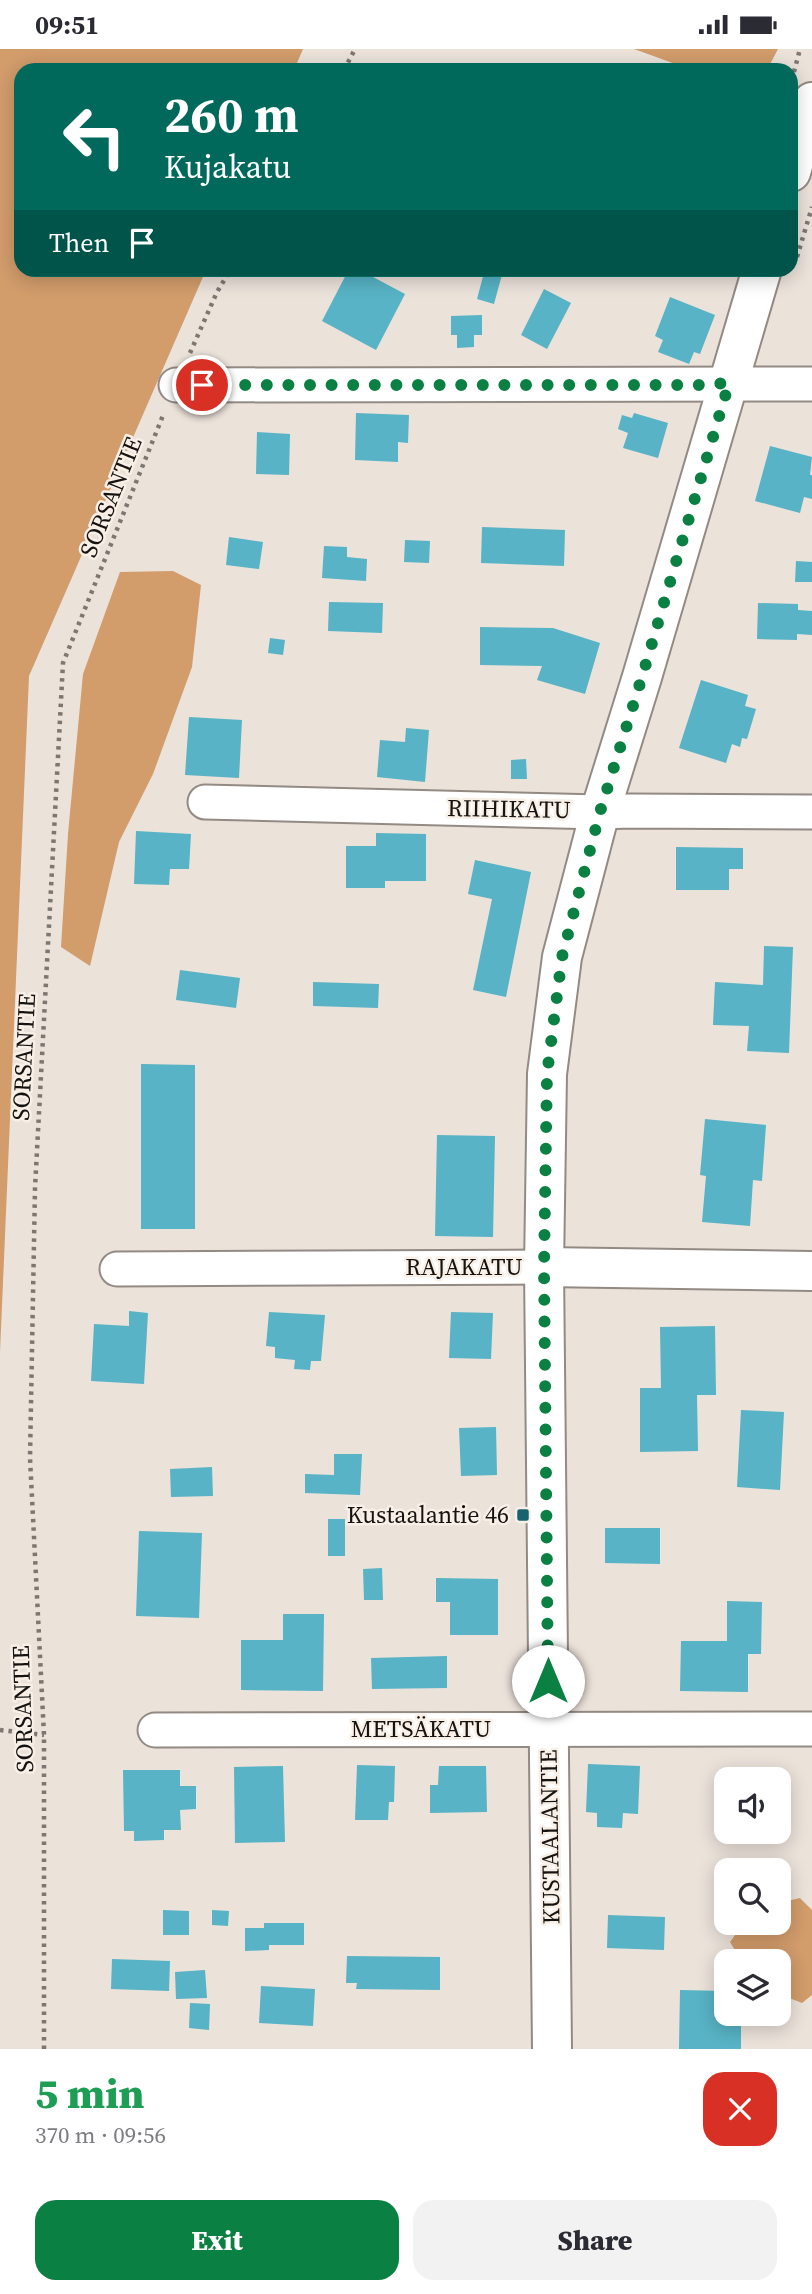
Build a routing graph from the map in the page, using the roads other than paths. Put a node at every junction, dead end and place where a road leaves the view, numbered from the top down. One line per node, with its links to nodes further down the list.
1 (812, 103): 2 (main road)
2 (798, 149)
3 (775, 277): 4 (main road, KUSTAALANTIE)
4 (729, 383): 5 (street); 6 (street); 8 (main road, KUSTAALANTIE)
5 (812, 383)
6 (176, 385)
7 (205, 802): 8 (street, RIIHIKATU)
8 (600, 812): 9 (street, RIIHIKATU); 10 (main road, KUSTAALANTIE)
9 (812, 812)
10 (544, 1267): 11 (street, RAJAKATU); 12 (main road, RAJAKATU); 13 (main road, KUSTAALANTIE)
11 (117, 1269)
12 (812, 1271)
13 (548, 1728): 14 (street, METSÄKATU); 15 (street, METSÄKATU); 16 (main road, KUSTAALANTIE)
14 (812, 1729)
15 (155, 1730)
16 (552, 2049)

